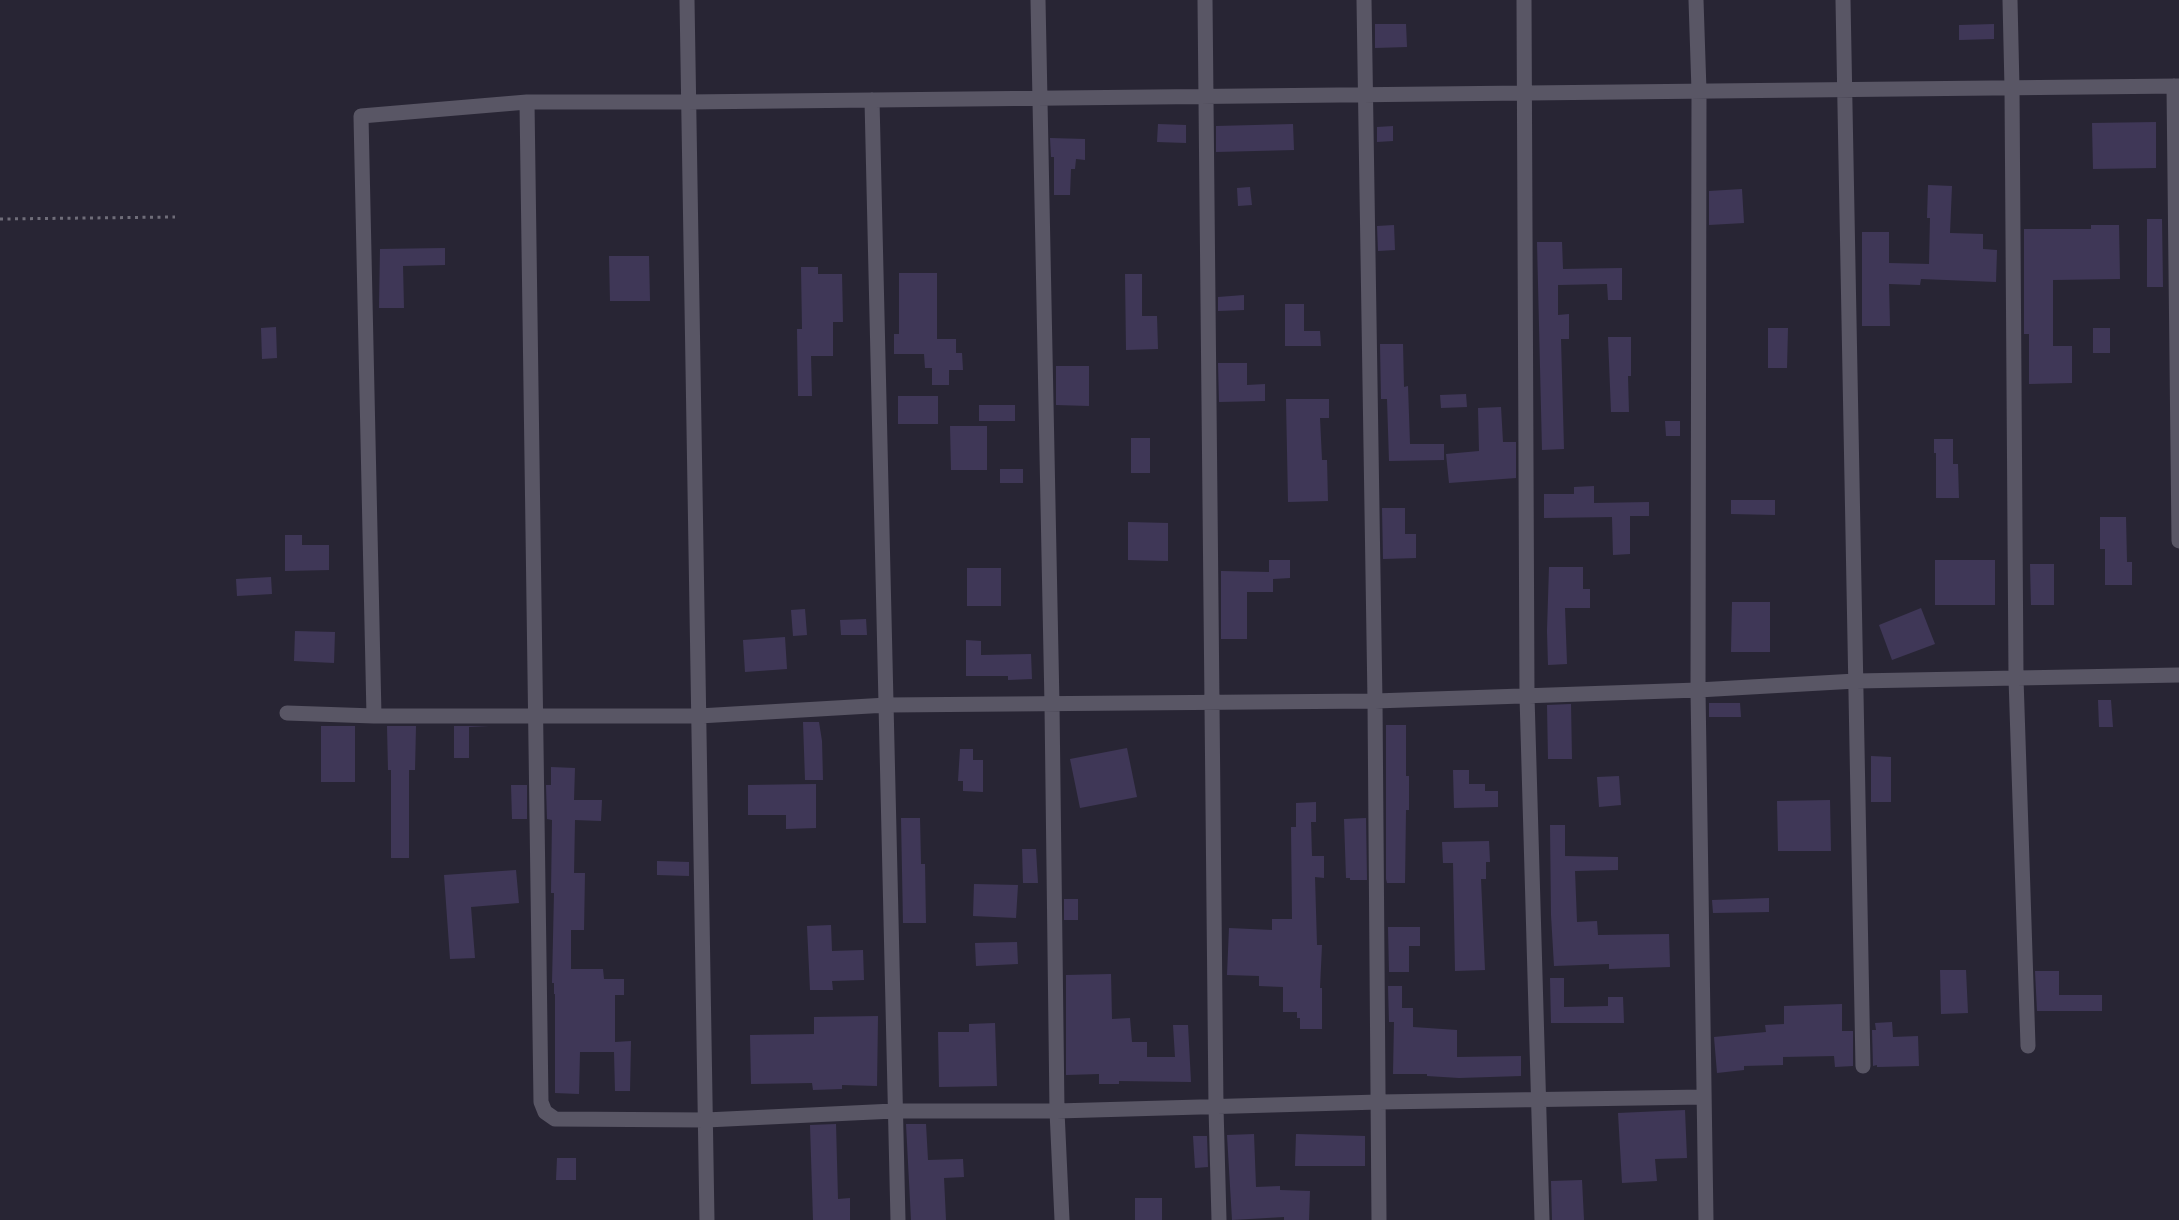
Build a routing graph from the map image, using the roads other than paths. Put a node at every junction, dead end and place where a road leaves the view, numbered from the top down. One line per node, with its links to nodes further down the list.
1 (687, 0): 19 (street)
2 (1038, 0): 16 (street)
3 (1205, 0): 15 (street)
4 (1364, 0): 14 (street)
5 (1524, 0): 13 (street)
6 (1696, 0): 12 (street)
7 (1843, 0): 11 (street)
8 (2010, 0): 10 (street)
9 (2176, 86): 10 (street); 20 (street)
10 (2012, 88): 11 (street); 22 (street)
11 (1843, 90): 12 (street); 23 (street)
12 (1699, 91): 13 (street); 24 (street)
13 (1524, 93): 14 (street); 25 (street)
14 (1365, 95): 15 (street); 26 (street)
15 (1206, 97): 16 (street); 27 (street)
16 (1039, 99): 17 (street); 29 (street)
17 (872, 100): 19 (street); 28 (street)
18 (526, 102): 19 (street); 31 (street); 32 (street)
19 (687, 102): 33 (street)
20 (2179, 541)
21 (2179, 675): 22 (street)
22 (2016, 678): 23 (street); 34 (street)
23 (1857, 681): 24 (street); 35 (street)
24 (1698, 690): 25 (street); 36 (street)
25 (1527, 696): 26 (street); 37 (street)
26 (1375, 701): 27 (street); 38 (street)
27 (1213, 703): 29 (street); 39 (street)
28 (887, 705): 29 (street); 33 (street); 40 (street)
29 (1052, 705): 41 (street)
30 (287, 713): 31 (street)
31 (374, 716): 32 (street)
32 (537, 716): 33 (street); 42 (street)
33 (699, 716): 42 (street)
34 (2028, 1046)
35 (1863, 1066)
36 (1704, 1097): 37 (street); 49 (street)
37 (1539, 1100): 38 (street); 48 (street)
38 (1379, 1102): 39 (street); 47 (street)
39 (1216, 1107): 41 (street); 46 (street)
40 (894, 1111): 41 (street); 42 (street); 44 (street)
41 (1057, 1111): 45 (street)
42 (706, 1120): 43 (street)
43 (707, 1220)
44 (898, 1220)
45 (1062, 1220)
46 (1219, 1220)
47 (1380, 1220)
48 (1542, 1220)
49 (1706, 1220)

